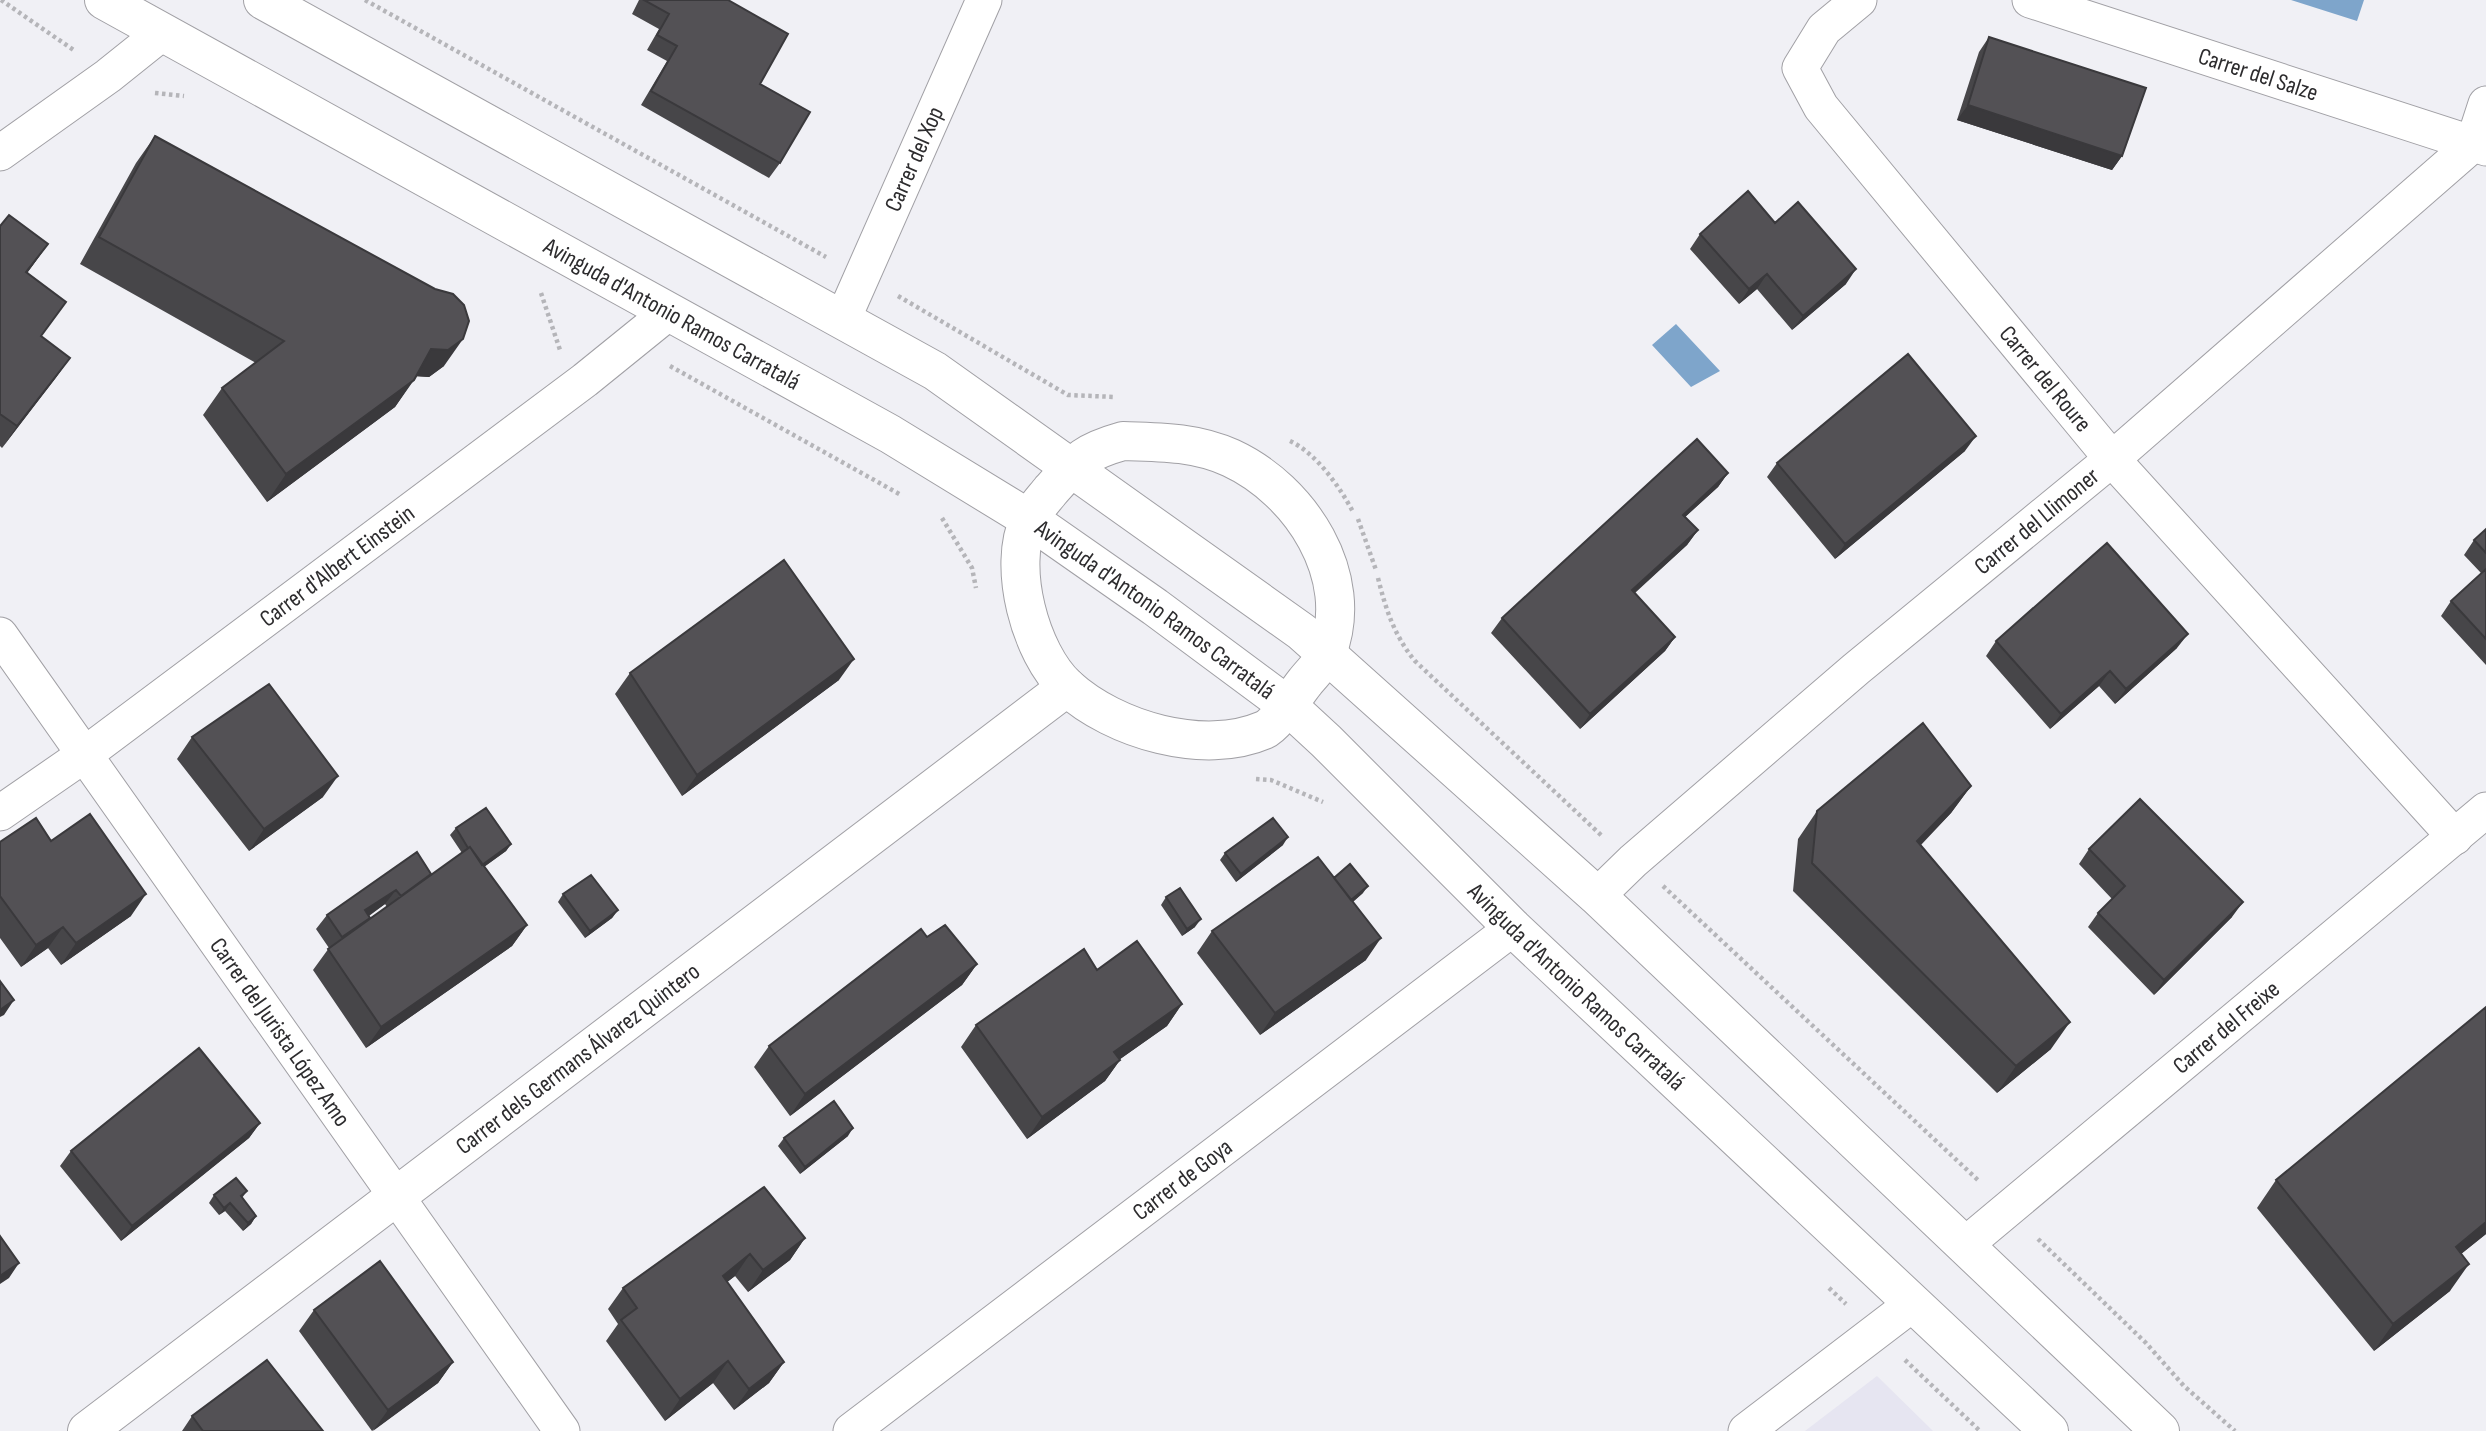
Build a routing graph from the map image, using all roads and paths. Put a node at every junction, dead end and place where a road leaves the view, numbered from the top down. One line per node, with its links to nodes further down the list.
1 (104, 0): 6 (main road, Avinguda d'Antonio Ramos Carratalá)
2 (263, 0): 11 (main road)
3 (984, 0): 11 (street, Carrer del Xop)
4 (1859, 0): 12 (street, Carrer del Roure)
5 (2030, 0): 8 (street, Carrer del Salze)
6 (163, 32): 9 (street); 10 (main road, Avinguda d'Antonio Ramos Carratalá)
7 (2486, 104): 8 (street)
8 (2480, 146): 12 (street, Carrer del Llimoner)
9 (0, 153)
10 (669, 312): 14 (main road, Avinguda d'Antonio Ramos Carratalá); 19 (street, Carrer d'Albert Einstein)
11 (843, 319): 13 (main road)
12 (2112, 459): 22 (street, Carrer del Roure); 23 (street, Carrer del Llimoner)
13 (1071, 468): 14 (main road); 16 (main road); 16 (main road)
14 (1029, 519): 17 (main road); 18 (main road, Avinguda d'Antonio Ramos Carratalá)
15 (0, 635): 19 (street, Carrer del Jurista López Amo)
16 (1327, 654): 18 (main road); 23 (main road)
17 (1067, 687): 18 (main road); 25 (main road, Carrer dels Germans Álvarez Quintero)
18 (1287, 705): 24 (main road, Avinguda d'Antonio Ramos Carratalá)
19 (84, 755): 21 (street, Carrer d'Albert Einstein); 25 (street, Carrer del Jurista López Amo)
20 (2486, 810): 22 (street, Carrer del Freixe)
21 (0, 813)
22 (2455, 837): 26 (street, Carrer del Freixe)
23 (1597, 896): 26 (main road)
24 (1513, 928): 27 (main road, Avinguda d'Antonio Ramos Carratalá); 30 (street, Carrer de Goya)
25 (394, 1197): 28 (main road, Carrer dels Germans Álvarez Quintero); 29 (street, Carrer del Jurista López Amo)
26 (1965, 1245): 33 (main road)
27 (1911, 1305): 31 (street); 32 (main road, Avinguda d'Antonio Ramos Carratalá)
28 (87, 1431)
29 (562, 1431)
30 (851, 1431)
31 (1746, 1431)
32 (2049, 1431)
33 (2160, 1431)

